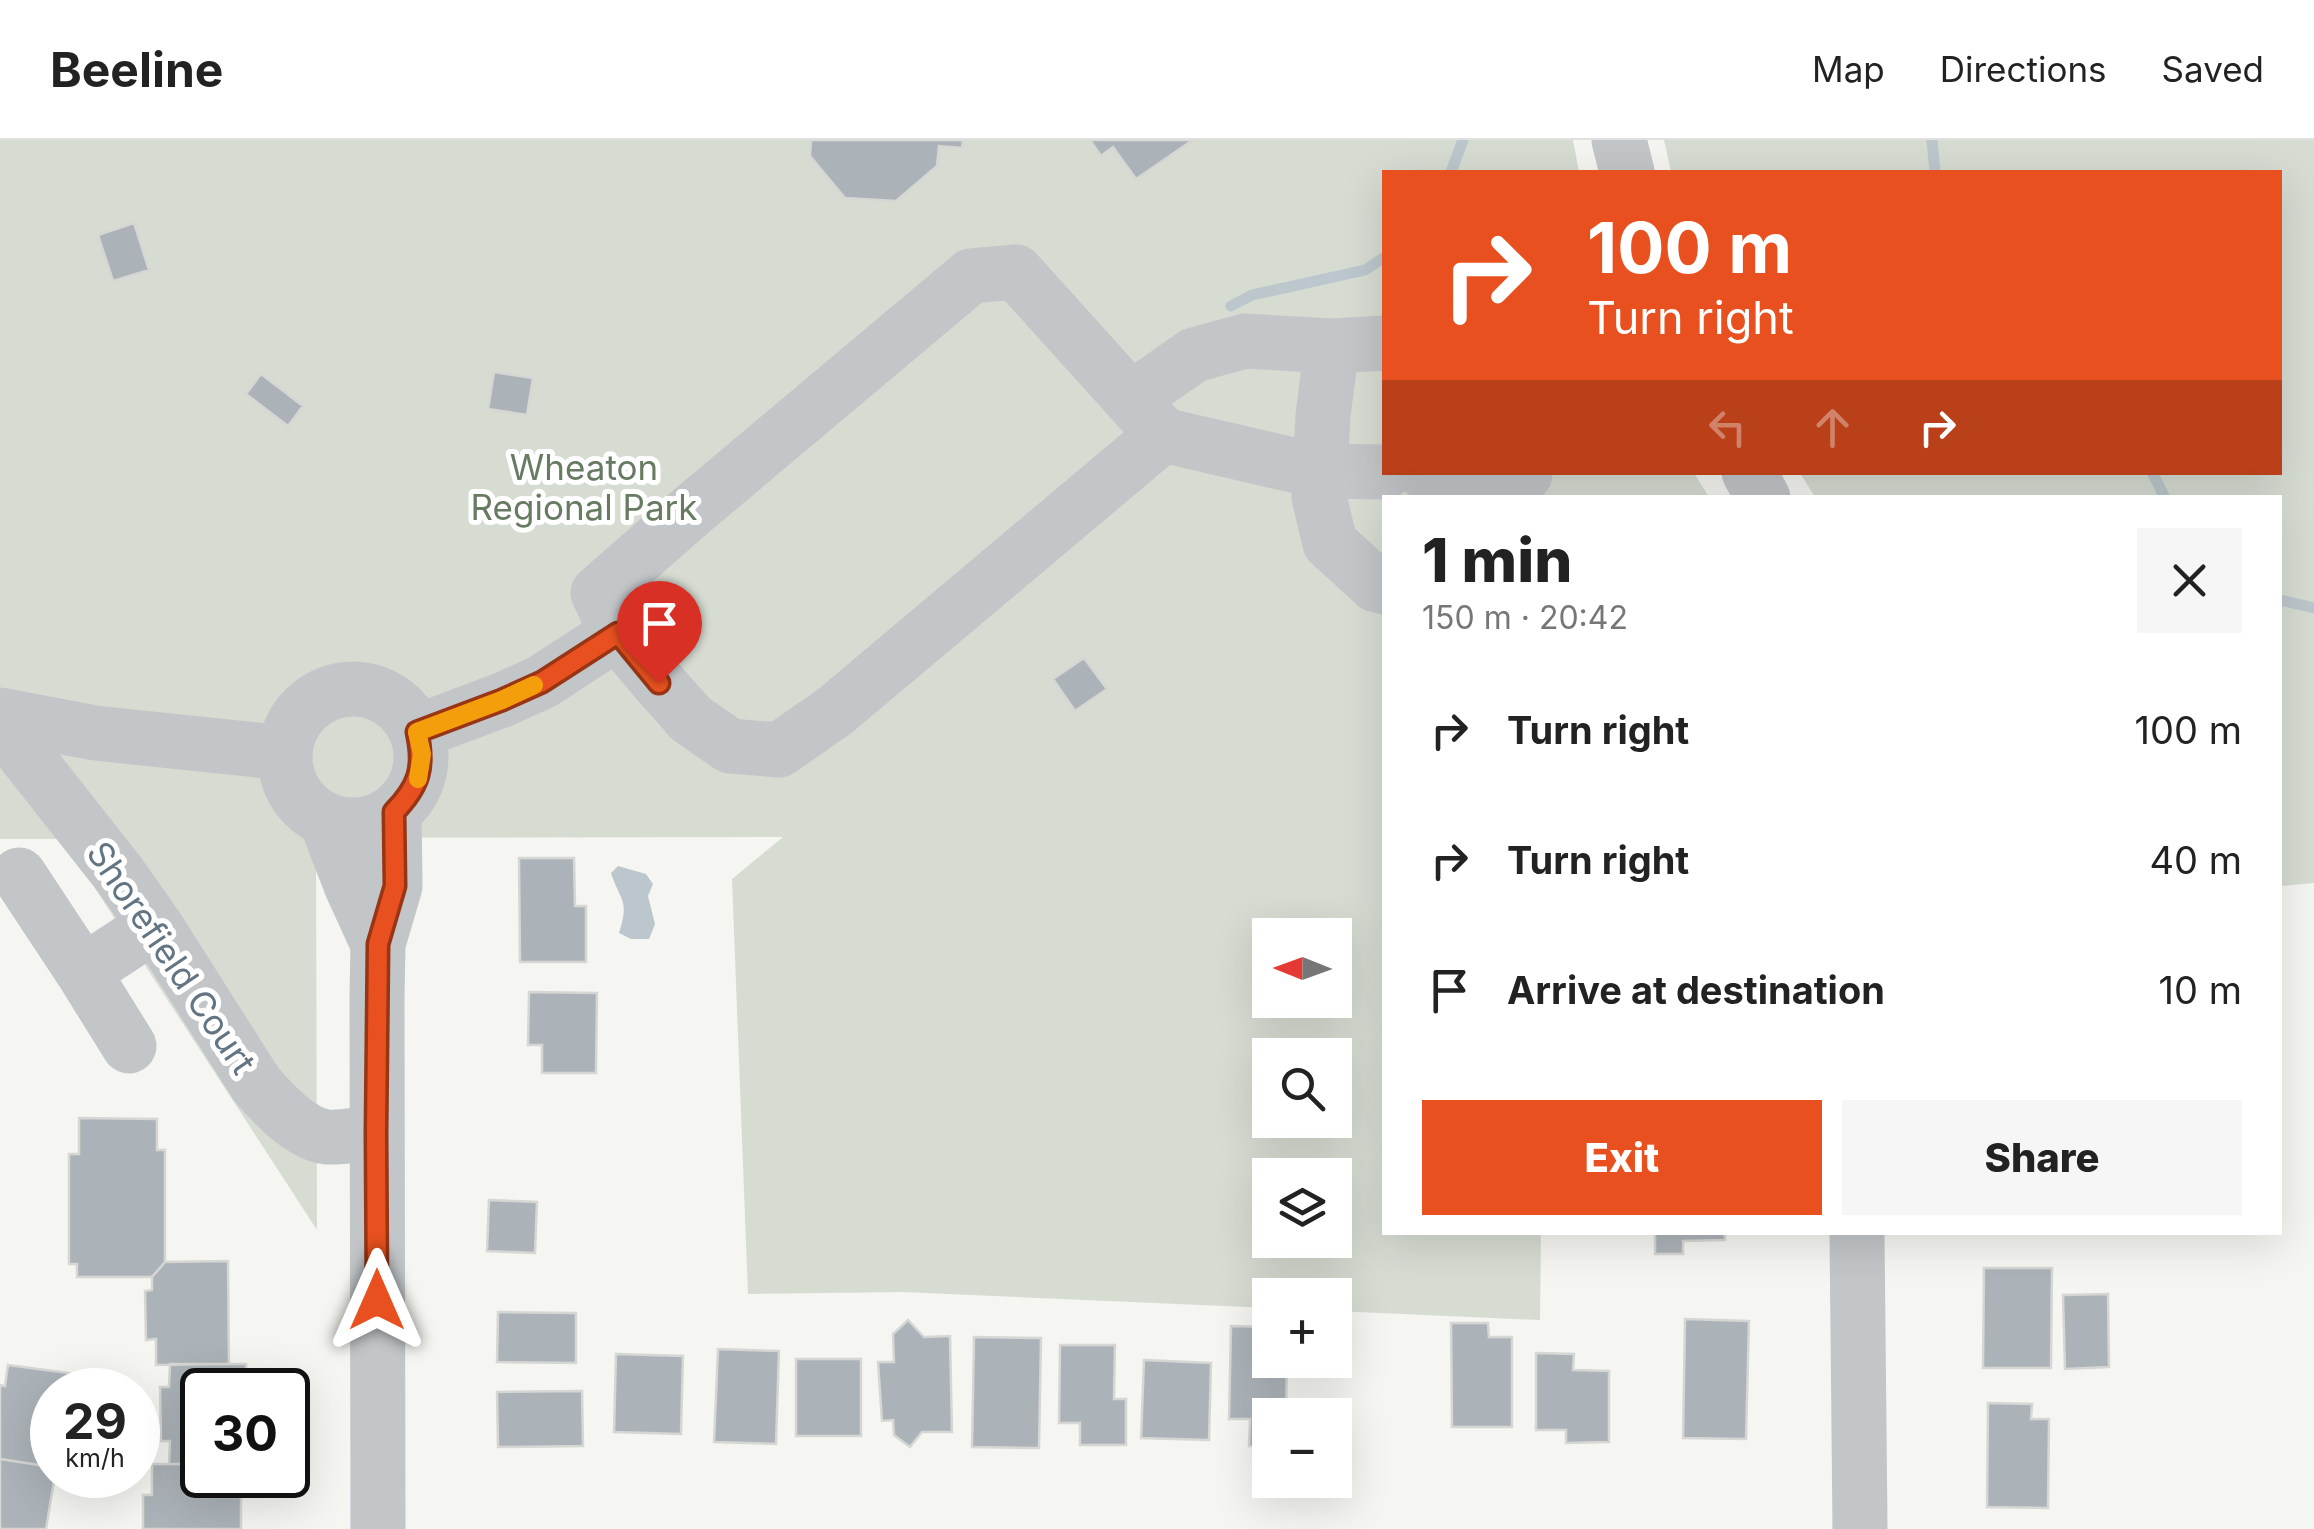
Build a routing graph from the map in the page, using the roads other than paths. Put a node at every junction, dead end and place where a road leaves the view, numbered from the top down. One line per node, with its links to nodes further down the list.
1 (1619, 140): 2 (street)
2 (1626, 170)
3 (1358, 345): 4 (street); 5 (street)
4 (1147, 417): 5 (street); 10 (street); 10 (street)
5 (1319, 471): 6 (street); 9 (street)
6 (1382, 472)
7 (1457, 475): 8 (street)
8 (1524, 481)
9 (1382, 586)
10 (618, 633): 13 (street)
11 (0, 715): 14 (street)
12 (0, 724): 18 (street, Shorefield Court)
13 (417, 732): 14 (street); 15 (street)
14 (285, 752): 16 (street)
15 (394, 812): 16 (street); 19 (street)
16 (326, 820): 19 (street)
17 (19, 875): 20 (street)
18 (155, 924): 20 (street); 22 (street, Shorefield Court)
19 (378, 944): 22 (street)
20 (83, 972): 21 (street)
21 (129, 1046)
22 (376, 1133): 24 (street)
23 (1858, 1235): 25 (street)
24 (378, 1529)
25 (1860, 1529)

